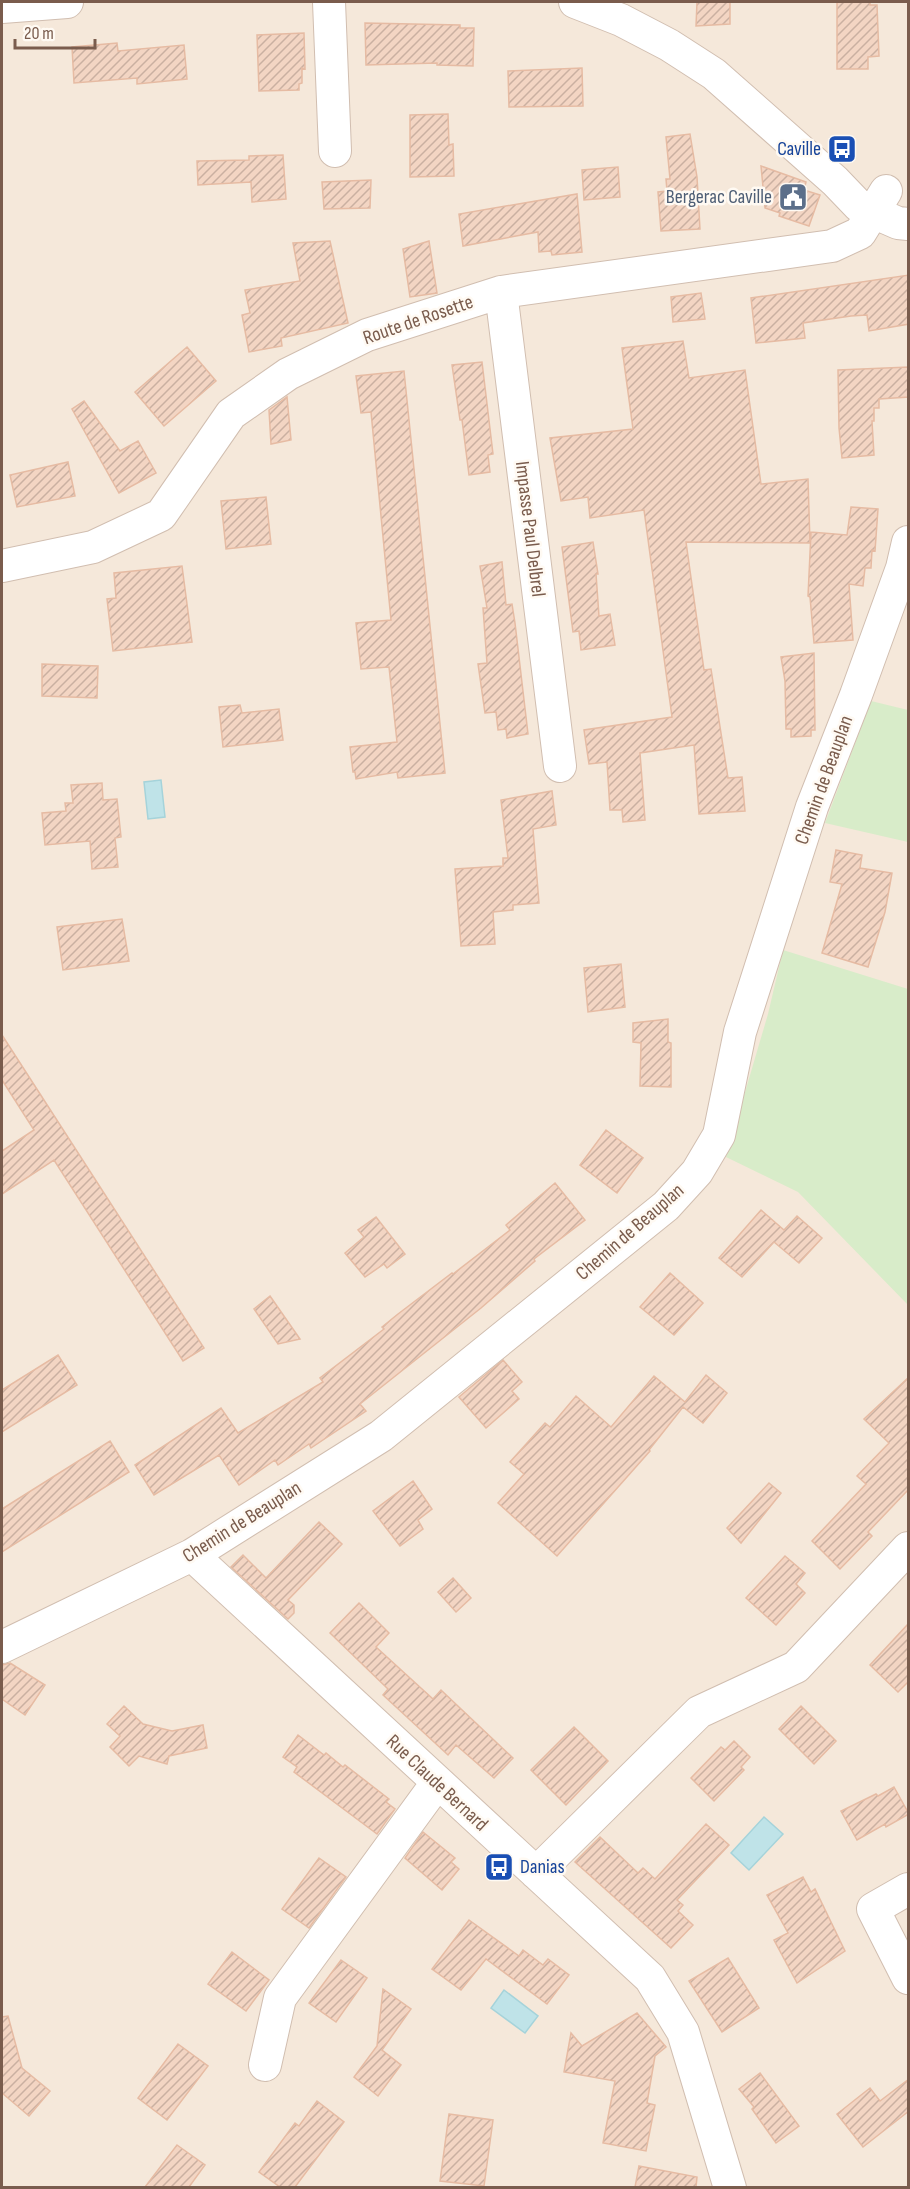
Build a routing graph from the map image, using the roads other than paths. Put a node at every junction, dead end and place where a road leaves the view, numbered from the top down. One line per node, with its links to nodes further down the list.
1 (67, 2): 4 (street)
2 (330, 2): 5 (street)
3 (575, 2): 6 (street)
4 (2, 7)
5 (335, 151)
6 (890, 198): 7 (street); 8 (street, Route de Rosette)
7 (909, 224)
8 (501, 292): 10 (street, Route de Rosette); 11 (street, Impasse Paul Delbrel)
9 (909, 542): 13 (street, Chemin de Beauplan)
10 (2, 566)
11 (560, 766)
12 (909, 1548): 16 (street)
13 (192, 1555): 14 (street, Chemin de Beauplan); 15 (street, Rue Claude Bernard)
14 (2, 1647)
15 (437, 1783): 16 (street, Rue Claude Bernard); 19 (street)
16 (536, 1873): 20 (street, Rue Claude Bernard)
17 (909, 1889): 18 (street)
18 (909, 1978)
19 (265, 2065)
20 (730, 2187)

